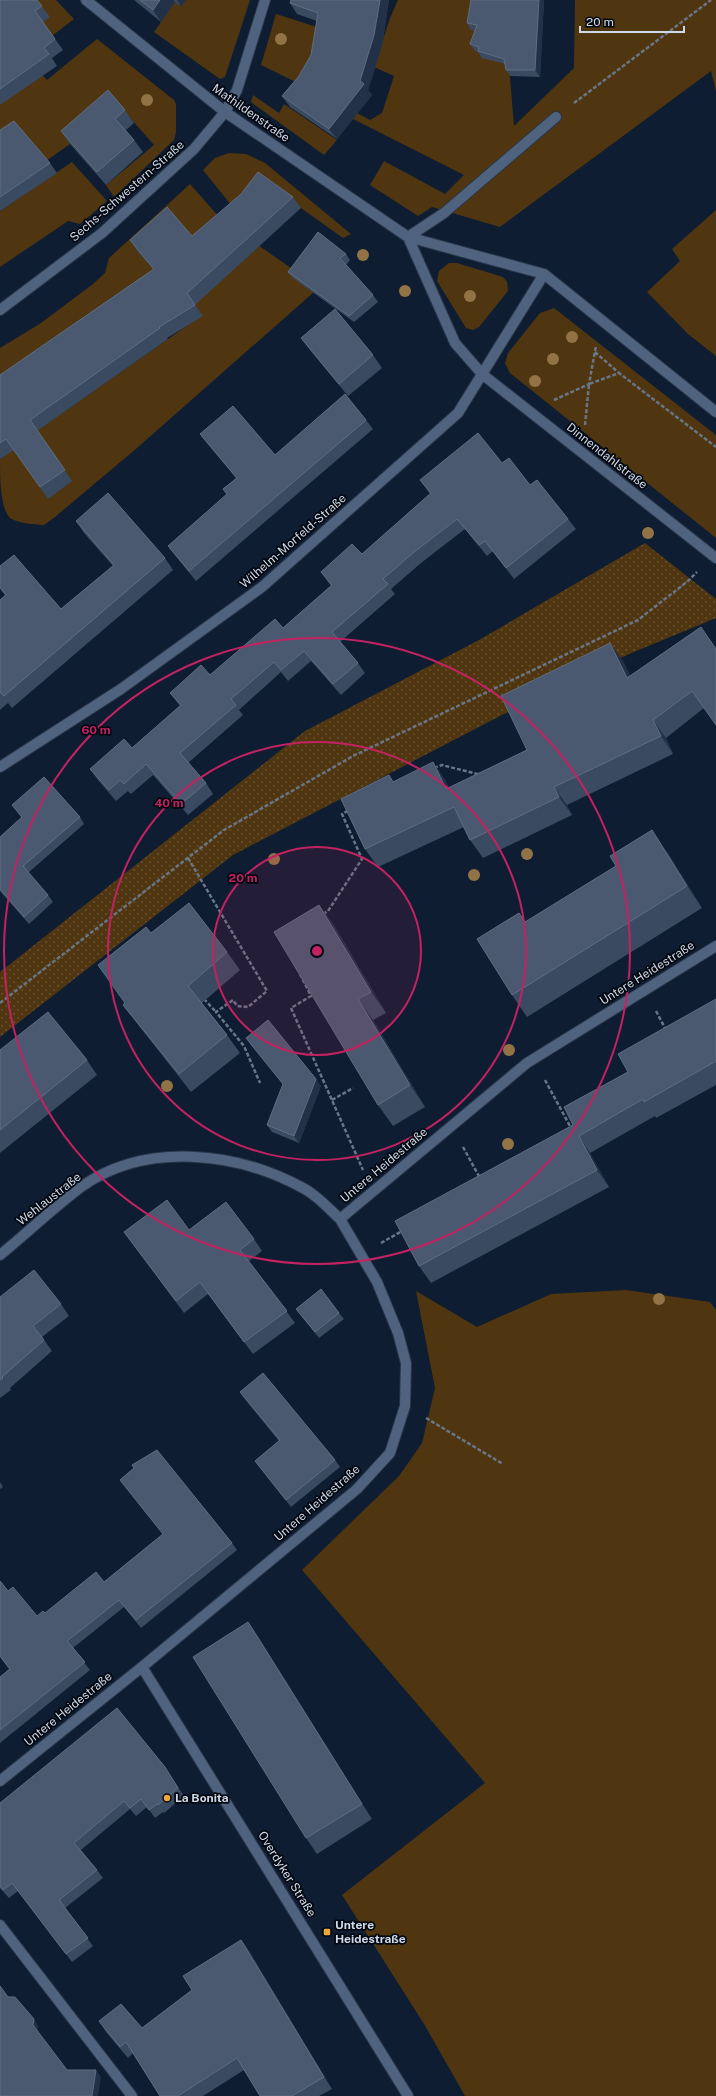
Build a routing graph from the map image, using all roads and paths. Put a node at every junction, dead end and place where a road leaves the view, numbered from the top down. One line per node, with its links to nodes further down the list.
1 (86, 0): 4 (street, Mathildenstraße)
2 (265, 0): 4 (street, Sechs-Schwestern-Straße)
3 (711, 0): 5 (path)
4 (225, 112): 6 (street, Mathildenstraße); 8 (street, Sechs-Schwestern-Straße)
5 (556, 117): 6 (street)
6 (408, 237): 7 (street, Mathildenstraße); 12 (street)
7 (544, 274): 9 (street); 12 (street, Wilhelm-Morfeld-Straße)
8 (0, 310)
9 (600, 319): 10 (path); 15 (street)
10 (594, 352): 11 (path); 13 (path)
11 (620, 372): 13 (path); 16 (path)
12 (482, 374): 14 (street, Dinnendahlstraße); 19 (street, Wilhelm-Morfeld-Straße)
13 (589, 384): 14 (path); 17 (path)
14 (528, 411): 17 (street, Dinnendahlstraße)
15 (716, 412)
16 (716, 447)
17 (581, 453): 18 (street, Dinnendahlstraße)
18 (714, 556): 23 (path)
19 (0, 767)
20 (428, 772): 21 (path)
21 (482, 775)
22 (356, 807): 24 (path)
23 (188, 858): 32 (path); 34 (path)
24 (322, 916)
25 (716, 946): 27 (street, Untere Heidestraße)
26 (298, 970): 29 (path)
27 (645, 989): 35 (path); 36 (street, Untere Heidestraße)
28 (314, 994): 29 (path)
29 (311, 996): 39 (path)
30 (203, 997): 31 (path)
31 (206, 1000): 33 (path); 34 (path)
32 (0, 1003)
33 (201, 1004)
34 (216, 1012): 37 (path)
35 (668, 1034)
36 (534, 1058): 40 (path); 44 (street, Untere Heidestraße)
37 (260, 1083)
38 (353, 1088): 39 (path)
39 (332, 1100): 42 (path)
40 (574, 1133)
41 (473, 1166): 43 (path)
42 (363, 1169)
43 (484, 1184)
44 (340, 1219): 46 (street, Untere Heidestraße); 47 (street, Wehlaustraße)
45 (408, 1228): 46 (path)
46 (361, 1254): 48 (street, Untere Heidestraße)
47 (0, 1255)
48 (405, 1406): 49 (path); 50 (street, Untere Heidestraße)
49 (503, 1464)
50 (142, 1667): 51 (street, Untere Heidestraße); 54 (street, Overdyker Straße)
51 (0, 1781)
52 (0, 1925): 53 (street)
53 (132, 2096)
54 (408, 2096)

